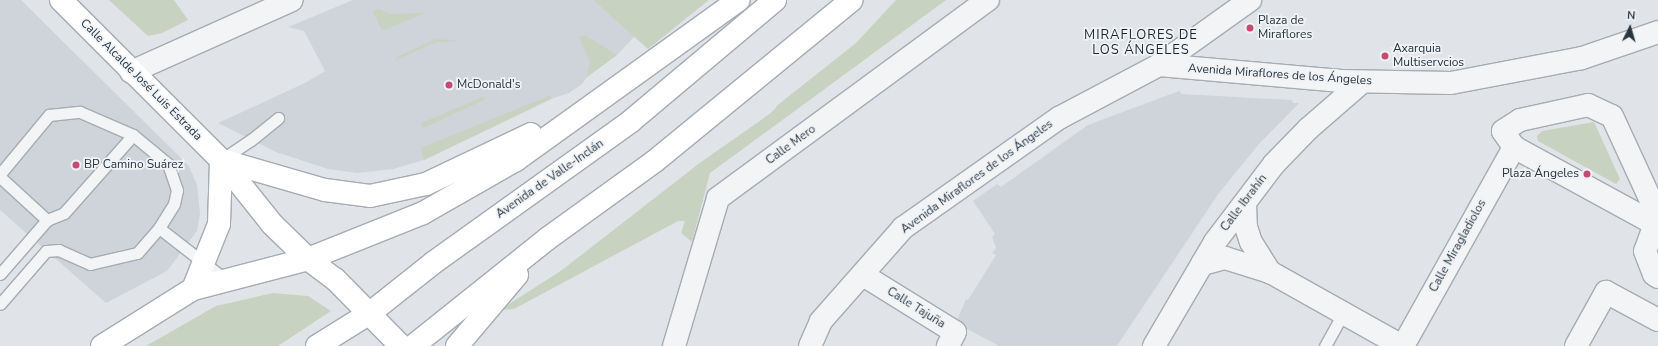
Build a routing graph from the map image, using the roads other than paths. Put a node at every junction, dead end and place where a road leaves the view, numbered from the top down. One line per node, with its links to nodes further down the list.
1 (61, 0): 10 (main road, Calle Alcalde José Luis Estrada)
2 (292, 0): 10 (street)
3 (739, 0): 12 (main road)
4 (775, 0): 34 (main road, Avenida de Valle-Inclán)
5 (852, 0): 23 (main road)
6 (988, 0): 42 (street, Calle Mero)
7 (1250, 0): 9 (street)
8 (1658, 32): 11 (street, Avenida Miraflores de los Ángeles)
9 (1160, 65): 11 (street, Avenida Miraflores de los Ángeles); 29 (street, Avenida Miraflores de los Ángeles)
10 (131, 72): 16 (main road, Calle Alcalde José Luis Estrada)
11 (1362, 82): 19 (street, Calle Ibrahín)
12 (604, 97): 16 (main road); 24 (main road)
13 (278, 118): 16 (lane)
14 (133, 135): 17 (lane); 21 (lane); 22 (lane)
15 (1514, 147): 20 (street); 20 (street); 47 (street, Calle Miragladiolos)
16 (221, 160): 24 (main road, Calle Alcalde José Luis Estrada); 25 (main road)
17 (0, 174)
18 (0, 177): 21 (lane)
19 (1245, 203): 26 (street, Calle Ibrahín); 27 (street)
20 (1657, 219): 30 (street)
21 (47, 220): 28 (lane)
22 (159, 228): 25 (lane); 33 (lane)
23 (547, 239): 40 (main road); 41 (main road)
24 (308, 259): 31 (main road); 34 (main road, Calle Alcalde José Luis Estrada)
25 (204, 264): 31 (lane); 32 (main road)
26 (1202, 264): 27 (street); 45 (street, Calle Ibrahín)
27 (1270, 272): 35 (street)
28 (0, 274)
29 (863, 275): 43 (street, Avenida Miraflores de los Ángeles); 44 (street, Calle Tajuña)
30 (1658, 276)
31 (226, 280): 32 (main road)
32 (193, 289): 37 (main road)
33 (0, 304)
34 (370, 313): 38 (main road, Avenida de Valle-Inclán); 39 (main road, Calle Alcalde José Luis Estrada)
35 (1343, 313): 46 (lane); 47 (street)
36 (1658, 320): 48 (street)
37 (102, 346)
38 (317, 346)
39 (401, 346)
40 (413, 346)
41 (457, 346)
42 (674, 346)
43 (810, 346)
44 (948, 346)
45 (1154, 346)
46 (1326, 346)
47 (1402, 346)
48 (1576, 346)

